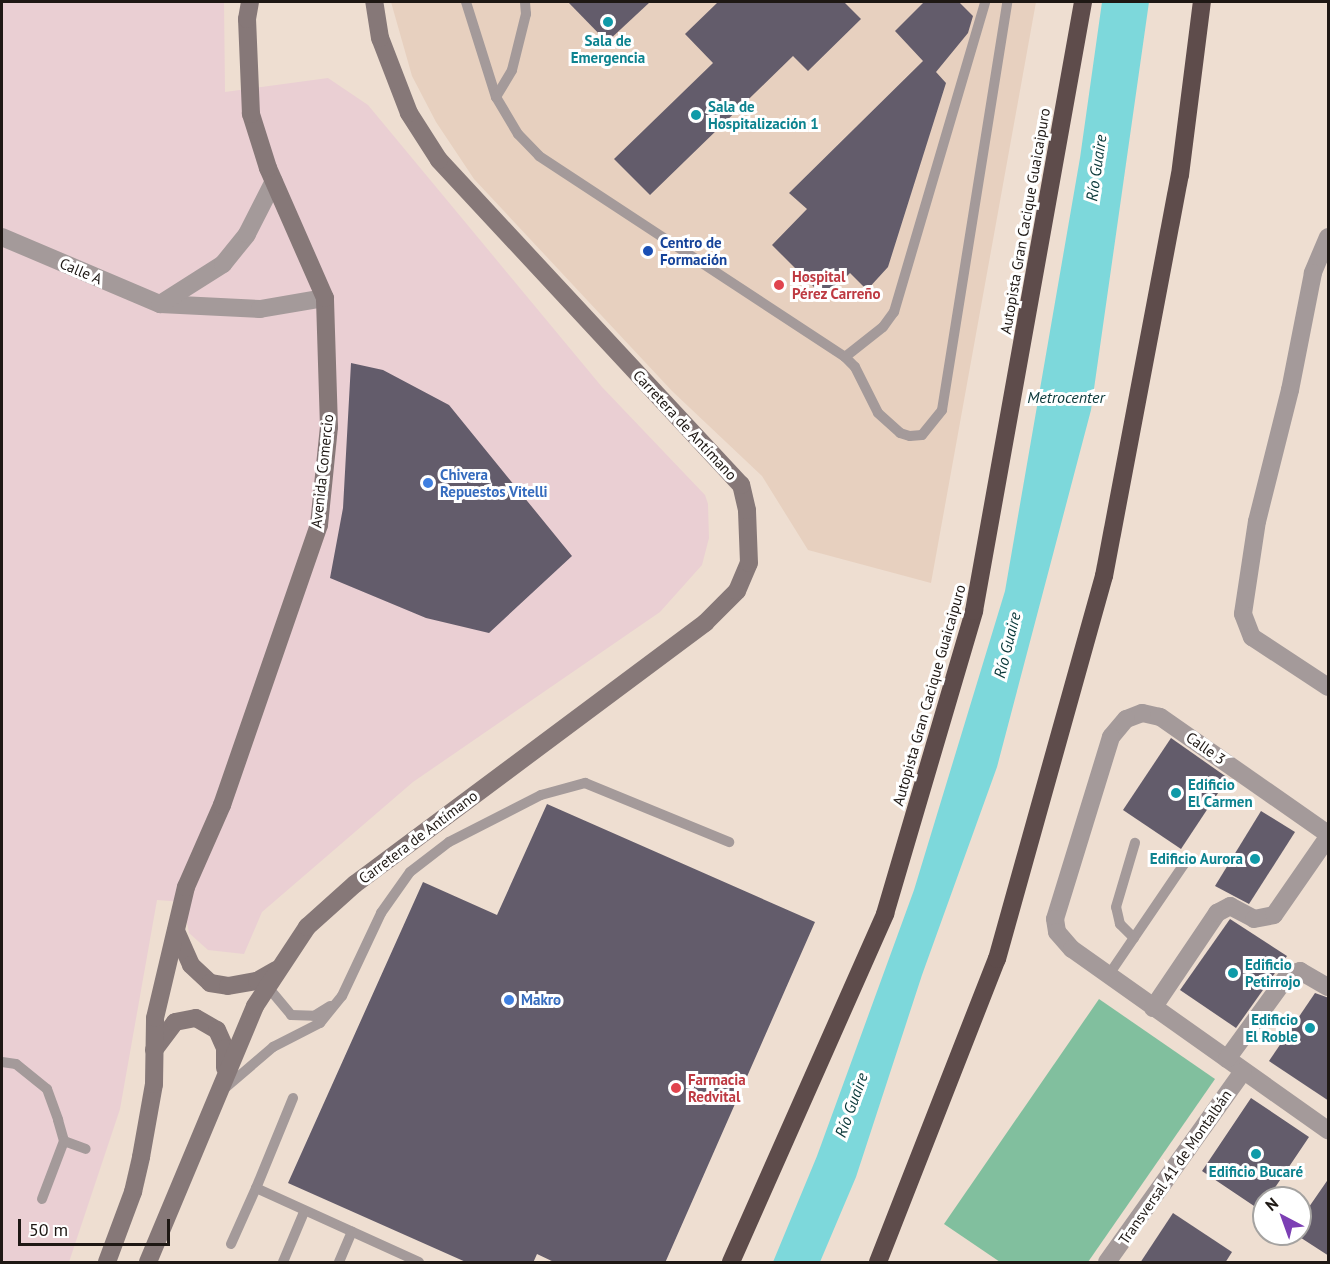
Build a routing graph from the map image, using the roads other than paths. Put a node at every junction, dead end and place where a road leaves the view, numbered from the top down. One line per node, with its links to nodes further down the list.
1 (250, 2): 10 (main road, Avenida Comercio)
2 (374, 2): 23 (main road, Carretera de Antímano)
3 (466, 2): 9 (lane)
4 (525, 2): 9 (lane)
5 (985, 2): 15 (lane)
6 (1007, 2): 15 (lane)
7 (1083, 2): 50 (highway, Autopista Gran Cacique Guaicaipuro)
8 (1202, 2): 51 (highway)
9 (496, 97): 15 (lane)
10 (274, 181): 13 (main road, Avenida Comercio); 14 (street)
11 (2, 237): 14 (street, Calle A)
12 (1329, 237): 16 (street)
13 (325, 298): 14 (street); 21 (main road, Avenida Comercio)
14 (160, 304)
15 (845, 357)
16 (1329, 687)
17 (1329, 836): 24 (street, Calle 3); 28 (street)
18 (729, 842): 27 (lane)
19 (1135, 843): 22 (lane)
20 (1186, 861): 22 (lane)
21 (176, 931): 23 (main road); 29 (main road, Avenida Comercio)
22 (1134, 938): 24 (lane)
23 (278, 968): 25 (main road, Carretera de Antímano)
24 (1110, 973): 28 (street)
25 (267, 986): 27 (lane); 32 (main road, Carretera de Antímano)
26 (1329, 987): 30 (street)
27 (342, 996): 34 (lane)
28 (1153, 1008): 30 (street)
29 (153, 1052): 32 (main road); 45 (main road, Avenida Comercio)
30 (1227, 1059): 33 (street)
31 (2, 1062): 37 (lane)
32 (225, 1070): 34 (main road, Carretera de Antímano)
33 (1243, 1071): 36 (street); 52 (street, Transversal 41 de Montalbán)
34 (215, 1097): 46 (main road, Carretera de Antímano)
35 (293, 1098): 39 (lane)
36 (1326, 1124)
37 (64, 1141): 38 (lane); 40 (lane)
38 (86, 1149)
39 (256, 1188): 41 (lane); 43 (lane)
40 (42, 1198)
41 (304, 1212): 42 (lane); 47 (lane)
42 (352, 1232): 44 (lane); 48 (lane)
43 (231, 1244)
44 (396, 1258): 49 (lane)
45 (107, 1263)
46 (148, 1263)
47 (283, 1263)
48 (339, 1263)
49 (419, 1263)
50 (731, 1263)
51 (878, 1263)
52 (1107, 1263)

